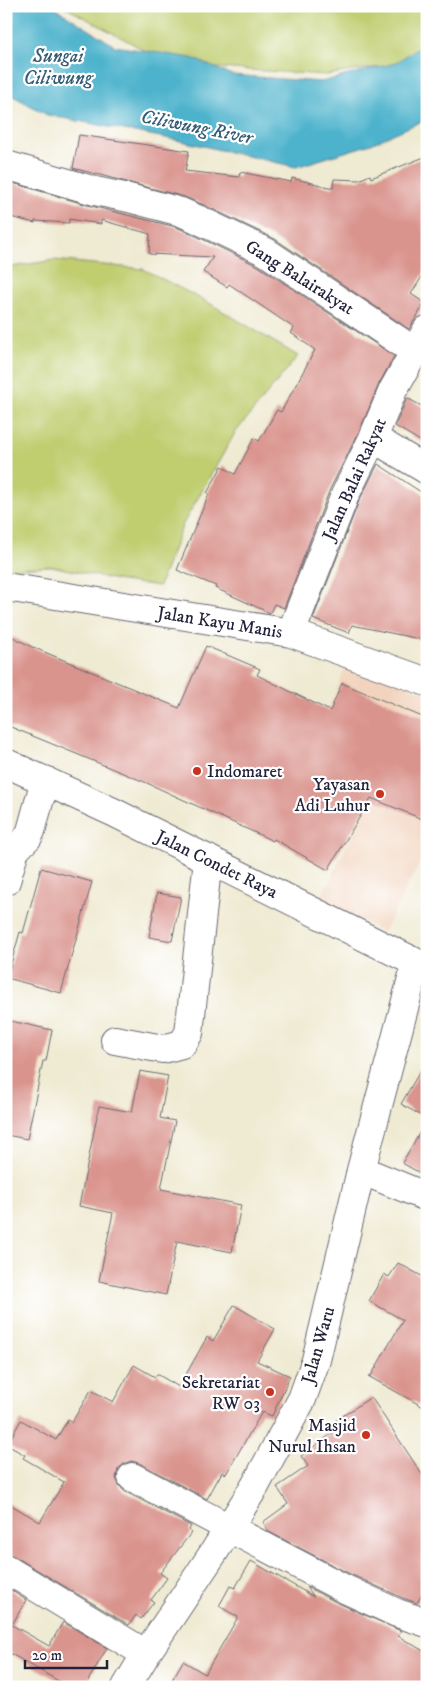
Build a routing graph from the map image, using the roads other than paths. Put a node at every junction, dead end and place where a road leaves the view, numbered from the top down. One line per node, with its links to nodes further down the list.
1 (6, 165): 2 (street, Gang Balairakyat)
2 (423, 345): 3 (street, Jalan Balai Rakyat)
3 (373, 438): 4 (street); 6 (street, Jalan Balai Rakyat)
4 (427, 470)
5 (6, 587): 6 (street, Jalan Kayu Manis)
6 (291, 633): 7 (street, Jalan Kayu Manis)
7 (427, 682)
8 (26, 772): 9 (street, Jalan Condet Raya); 10 (street)
9 (208, 859): 11 (street, Jalan Condet Raya); 12 (street)
10 (6, 881)
11 (421, 966): 13 (street, Jalan Waru)
12 (115, 1040)
13 (361, 1170): 14 (street); 16 (street, Jalan Waru)
14 (427, 1197)
15 (132, 1476): 16 (street)
16 (229, 1529): 18 (street); 19 (street, Jalan Waru)
17 (6, 1569): 19 (street)
18 (427, 1624)
19 (146, 1654): 20 (street, Jalan Waru)
20 (126, 1687)

